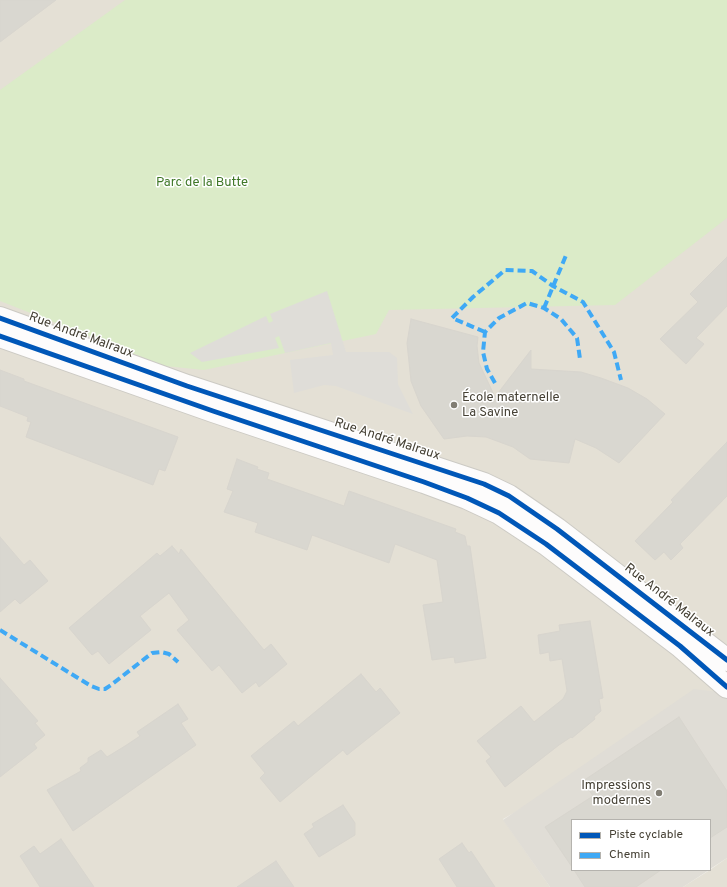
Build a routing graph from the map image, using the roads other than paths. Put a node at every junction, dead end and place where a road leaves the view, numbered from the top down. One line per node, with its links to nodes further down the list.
1 (0, 318): 3 (street, Rue André Malraux)
2 (0, 336): 4 (street, Rue André Malraux)
3 (727, 660)
4 (727, 687)

